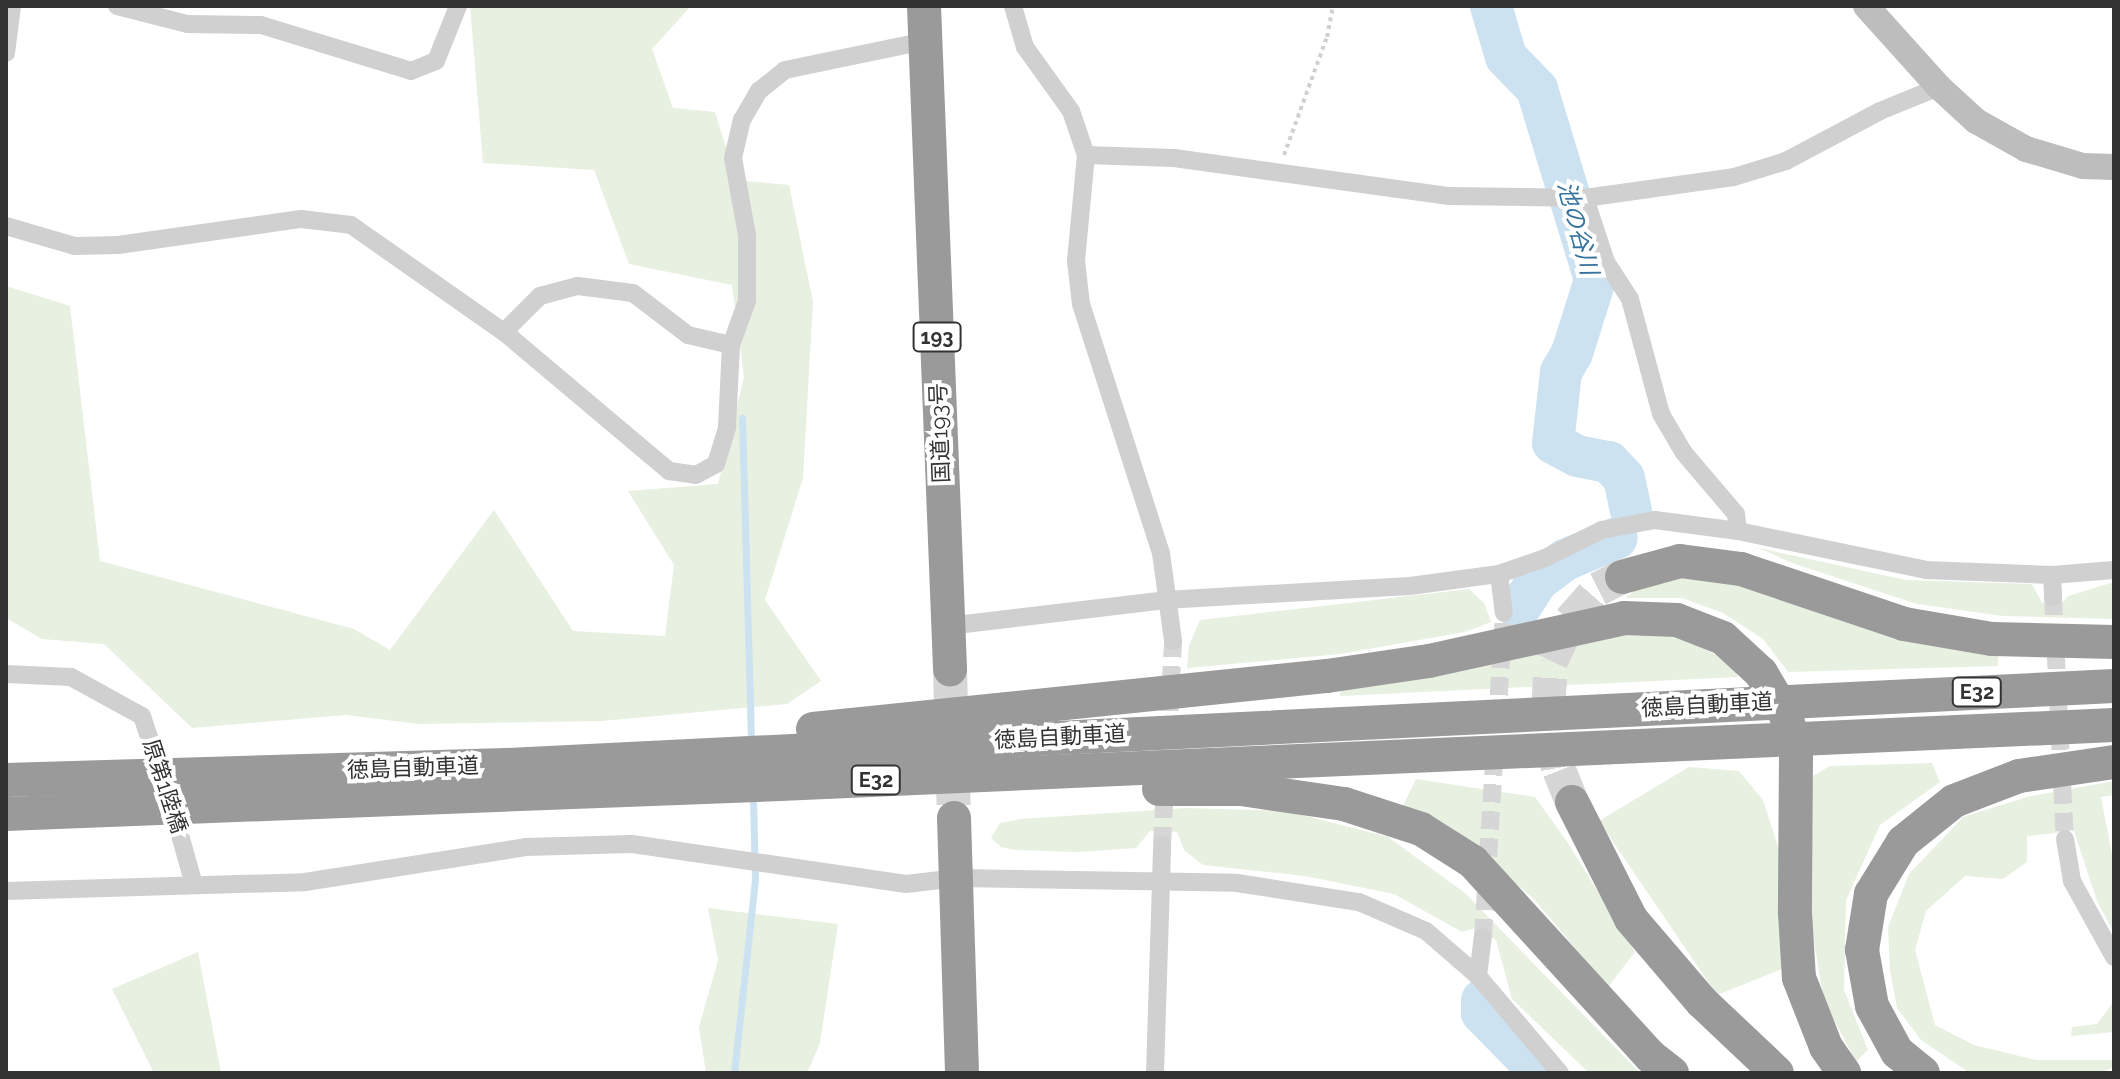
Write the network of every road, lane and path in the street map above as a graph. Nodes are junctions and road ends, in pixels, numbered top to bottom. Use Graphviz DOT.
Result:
graph roads {
  1 [pos="12,6"];
  2 [pos="117,6"];
  3 [pos="458,6"];
  4 [pos="924,6"];
  5 [pos="1013,6"];
  6 [pos="1333,6"];
  7 [pos="1866,6"];
  8 [pos="925,41"];
  9 [pos="6,53"];
  10 [pos="1939,87"];
  11 [pos="1086,155"];
  12 [pos="2114,167"];
  13 [pos="1281,172"];
  14 [pos="1576,199"];
  15 [pos="6,226"];
  16 [pos="504,332"];
  17 [pos="731,345"];
  18 [pos="1738,531"];
  19 [pos="2114,570"];
  20 [pos="1499,574"];
  21 [pos="2052,575"];
  22 [pos="1622,577"];
  23 [pos="2053,597"];
  24 [pos="1165,600"];
  25 [pos="1504,613"];
  26 [pos="948,626"];
  27 [pos="1173,641"];
  28 [pos="2114,642"];
  29 [pos="950,669"];
  30 [pos="6,674"];
  31 [pos="2114,686"];
  32 [pos="2114,725"];
  33 [pos="2114,762"];
  34 [pos="506,765"];
  35 [pos="6,780"];
  36 [pos="780,784"];
  37 [pos="1572,802"];
  38 [pos="6,814"];
  39 [pos="954,818"];
  40 [pos="2065,839"];
  41 [pos="1162,845"];
  42 [pos="958,878"];
  43 [pos="1161,880"];
  44 [pos="194,885"];
  45 [pos="6,891"];
  46 [pos="1483,937"];
  47 [pos="2114,957"];
  48 [pos="1478,976"];
  49 [pos="962,1073"];
  50 [pos="1155,1073"];
  51 [pos="1560,1073"];
  52 [pos="1672,1073"];
  53 [pos="1777,1073"];
  54 [pos="1844,1073"];
  55 [pos="1923,1073"];
  1 -- 9 [label="street"];
  2 -- 3 [label="street"];
  4 -- 8 [label="highway, 国道193号 / 193"];
  5 -- 11 [label="street"];
  6 -- 13 [label="path"];
  7 -- 10 [label="street"];
  8 -- 17 [label="street"];
  8 -- 26 [label="highway, 国道193号 / 193"];
  10 -- 12 [label="street"];
  10 -- 14 [label="street"];
  11 -- 13 [label="street"];
  11 -- 24 [label="street"];
  13 -- 14 [label="street"];
  14 -- 18 [label="street"];
  15 -- 16 [label="street"];
  16 -- 17 [label="street"];
  16 -- 17 [label="street"];
  18 -- 20 [label="street"];
  18 -- 21 [label="street"];
  19 -- 21 [label="street"];
  20 -- 24 [label="street"];
  20 -- 25 [label="street"];
  21 -- 23 [label="street"];
  22 -- 28 [label="highway"];
  24 -- 26 [label="street"];
  24 -- 27 [label="street"];
  26 -- 29 [label="highway, 国道193号 / 193"];
  30 -- 44 [label="street, 原第1陸橋"];
  31 -- 34 [label="highway, 徳島自動車道 / E32"];
  32 -- 36 [label="highway, 徳島自動車道 / E32"];
  33 -- 55 [label="highway"];
  34 -- 35 [label="highway, 徳島自動車道 / E32"];
  34 -- 54 [label="highway"];
  36 -- 38 [label="highway, 徳島自動車道 / E32"];
  36 -- 52 [label="highway"];
  37 -- 53 [label="highway"];
  39 -- 42 [label="highway"];
  40 -- 47 [label="street"];
  41 -- 43 [label="street"];
  42 -- 43 [label="street"];
  42 -- 44 [label="street"];
  42 -- 49 [label="highway"];
  43 -- 48 [label="street"];
  43 -- 50 [label="street"];
  44 -- 45 [label="street"];
  46 -- 48 [label="street"];
  48 -- 51 [label="street"];
}
